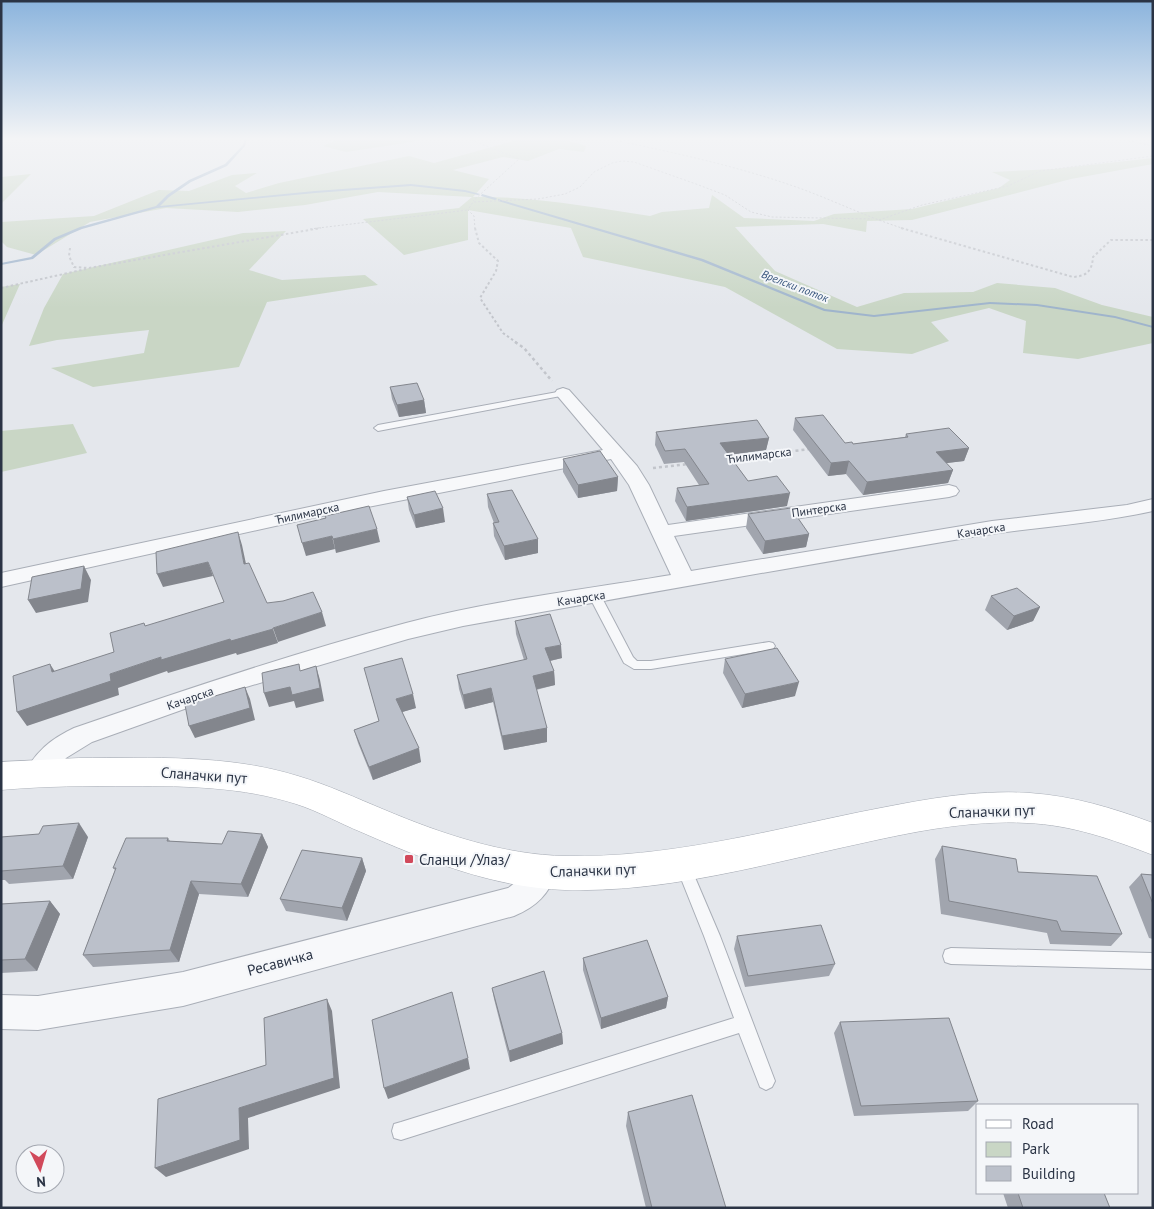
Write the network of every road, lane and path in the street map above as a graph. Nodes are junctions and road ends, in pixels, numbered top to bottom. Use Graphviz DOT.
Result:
graph roads {
  1 [pos="480,195"];
  2 [pos="557,195"];
  3 [pos="726,195"];
  4 [pos="816,195"];
  5 [pos="965,195"];
  6 [pos="473,202"];
  7 [pos="468,210"];
  8 [pos="872,219"];
  9 [pos="878,220"];
  10 [pos="1153,240"];
  11 [pos="70,248"];
  12 [pos="89,268"];
  13 [pos="1,288"];
  14 [pos="563,393"];
  15 [pos="378,428"];
  16 [pos="811,449"];
  17 [pos="615,453"];
  18 [pos="724,460"];
  19 [pos="696,463"];
  20 [pos="630,470"];
  21 [pos="949,491"];
  22 [pos="1153,505"];
  23 [pos="660,532"];
  24 [pos="1,580"];
  25 [pos="684,580"];
  26 [pos="595,596"];
  27 [pos="769,646"];
  28 [pos="38,774"];
  29 [pos="1,776"];
  30 [pos="1153,839"];
  31 [pos="682,864"];
  32 [pos="543,871"];
  33 [pos="952,956"];
  34 [pos="1153,961"];
  35 [pos="1,1012"];
  36 [pos="744,1023"];
  37 [pos="766,1081"];
  38 [pos="401,1130"];
  1 -- 6 [label="path"];
  2 -- 6 [label="path"];
  3 -- 8 [label="path"];
  4 -- 8 [label="path"];
  5 -- 9 [label="path"];
  6 -- 7 [label="path"];
  7 -- 12 [label="path"];
  7 -- 14 [label="path"];
  8 -- 9 [label="path"];
  9 -- 10 [label="path"];
  11 -- 12 [label="path"];
  12 -- 13 [label="path"];
  14 -- 15 [label="lane"];
  14 -- 17 [label="street"];
  16 -- 18 [label="path, Ћилимарска"];
  17 -- 20 [label="street"];
  17 -- 24 [label="street, Ћилимарска"];
  19 -- 20 [label="path"];
  20 -- 23 [label="street"];
  21 -- 23 [label="street, Пинтерска"];
  22 -- 25 [label="street, Качарска"];
  23 -- 25 [label="street"];
  25 -- 26 [label="street, Качарска"];
  26 -- 27 [label="lane"];
  26 -- 28 [label="street, Качарска"];
  28 -- 29 [label="street, Сланачки пут"];
  28 -- 32 [label="street, Сланачки пут"];
  30 -- 31 [label="street, Сланачки пут"];
  31 -- 32 [label="street, Сланачки пут"];
  31 -- 36 [label="lane"];
  32 -- 35 [label="street, Ресавичка"];
  33 -- 34 [label="lane"];
  36 -- 37 [label="lane"];
  36 -- 38 [label="lane"];
}
